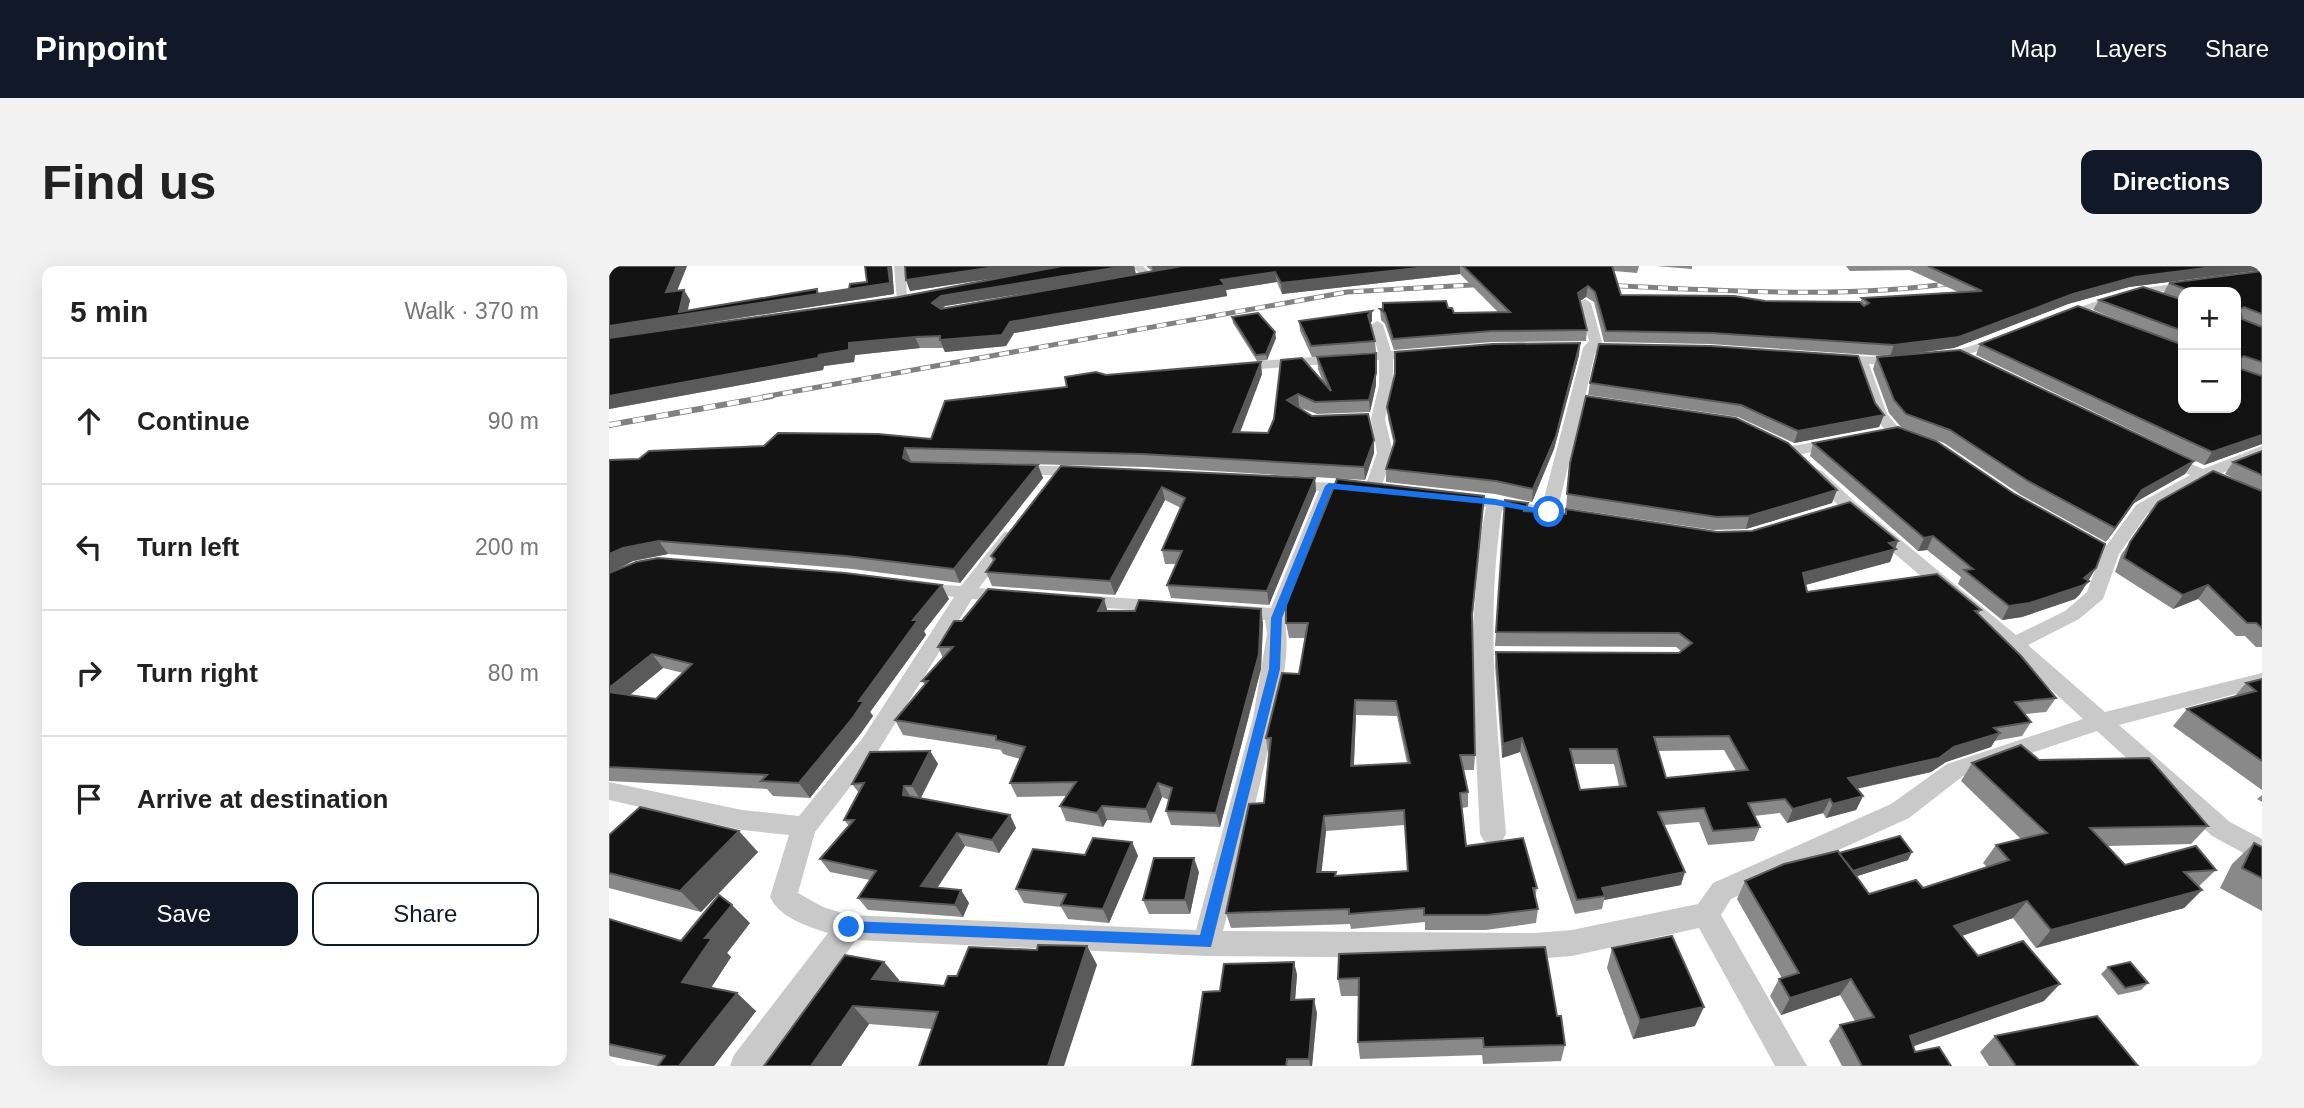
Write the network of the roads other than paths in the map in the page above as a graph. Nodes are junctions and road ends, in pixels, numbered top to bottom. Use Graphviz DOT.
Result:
graph roads {
  1 [pos="900,266"];
  2 [pos="1137,266"];
  3 [pos="1184,274"];
  4 [pos="2202,283"];
  5 [pos="2134,292"];
  6 [pos="890,303"];
  7 [pos="1585,303"];
  8 [pos="2171,303"];
  9 [pos="2073,310"];
  10 [pos="2097,320"];
  11 [pos="1377,325"];
  12 [pos="2038,325"];
  13 [pos="2014,335"];
  14 [pos="1586,348"];
  15 [pos="1643,351"];
  16 [pos="1445,352"];
  17 [pos="1958,355"];
  18 [pos="1386,356"];
  19 [pos="1824,358"];
  20 [pos="1861,361"];
  21 [pos="1981,367"];
  22 [pos="1212,369"];
  23 [pos="1576,400"];
  24 [pos="1628,407"];
  25 [pos="1896,434"];
  26 [pos="1856,439"];
  27 [pos="1773,441"];
  28 [pos="2146,449"];
  29 [pos="1792,451"];
  30 [pos="2262,451"];
  31 [pos="995,469"];
  32 [pos="1061,471"];
  33 [pos="1106,473"];
  34 [pos="2202,475"];
  35 [pos="1275,483"];
  36 [pos="1329,486"];
  37 [pos="1045,491"];
  38 [pos="1441,496"];
  39 [pos="2262,501"];
  40 [pos="1495,502"];
  41 [pos="1549,512"];
  42 [pos="1603,521"];
  43 [pos="1021,522"];
  44 [pos="2067,531"];
  45 [pos="2110,554"];
  46 [pos="903,585"];
  47 [pos="965,593"];
  48 [pos="1035,598"];
  49 [pos="1060,600"];
  50 [pos="1189,608"];
  51 [pos="1215,610"];
  52 [pos="1277,618"];
  53 [pos="2014,644"];
  54 [pos="1481,656"];
  55 [pos="1507,656"];
  56 [pos="2262,680"];
  57 [pos="2102,721"];
  58 [pos="609,791"];
  59 [pos="804,827"];
  60 [pos="1493,834"];
  61 [pos="2262,852"];
  62 [pos="1706,915"];
  63 [pos="849,927"];
  64 [pos="1206,943"];
  65 [pos="745,1066"];
  66 [pos="1793,1066"];
  1 -- 6 [label="street"];
  2 -- 3 [label="street"];
  4 -- 5 [label="street"];
  5 -- 8 [label="street"];
  5 -- 9 [label="street"];
  7 -- 14 [label="street"];
  9 -- 10 [label="street"];
  9 -- 12 [label="street"];
  11 -- 18 [label="street"];
  13 -- 17 [label="street"];
  14 -- 15 [label="street"];
  14 -- 23 [label="street"];
  16 -- 18 [label="street"];
  17 -- 20 [label="street"];
  17 -- 21 [label="street"];
  18 -- 22 [label="street"];
  18 -- 36 [label="street"];
  19 -- 20 [label="street"];
  20 -- 25 [label="street"];
  23 -- 24 [label="street"];
  23 -- 41 [label="street"];
  26 -- 29 [label="street"];
  27 -- 29 [label="street"];
  28 -- 34 [label="street"];
  29 -- 53 [label="street"];
  30 -- 34 [label="street"];
  31 -- 32 [label="street"];
  32 -- 33 [label="street"];
  32 -- 37 [label="street"];
  34 -- 39 [label="street"];
  34 -- 45 [label="street"];
  35 -- 36 [label="street"];
  36 -- 52 [label="street"];
  38 -- 40 [label="street"];
  40 -- 41 [label="street"];
  40 -- 54 [label="street"];
  41 -- 42 [label="street"];
  43 -- 47 [label="street"];
  44 -- 45 [label="street"];
  45 -- 53 [label="street"];
  46 -- 47 [label="street"];
  47 -- 48 [label="street"];
  47 -- 59 [label="street"];
  49 -- 50 [label="street"];
  51 -- 52 [label="street"];
  52 -- 64 [label="street"];
  53 -- 57 [label="street"];
  54 -- 55 [label="street"];
  54 -- 60 [label="street"];
  56 -- 57 [label="street"];
  57 -- 61 [label="street"];
  57 -- 62 [label="street"];
  58 -- 59 [label="street"];
  59 -- 63 [label="street"];
  62 -- 64 [label="street"];
  62 -- 66 [label="street"];
  63 -- 64 [label="street"];
  63 -- 65 [label="street"];
}
